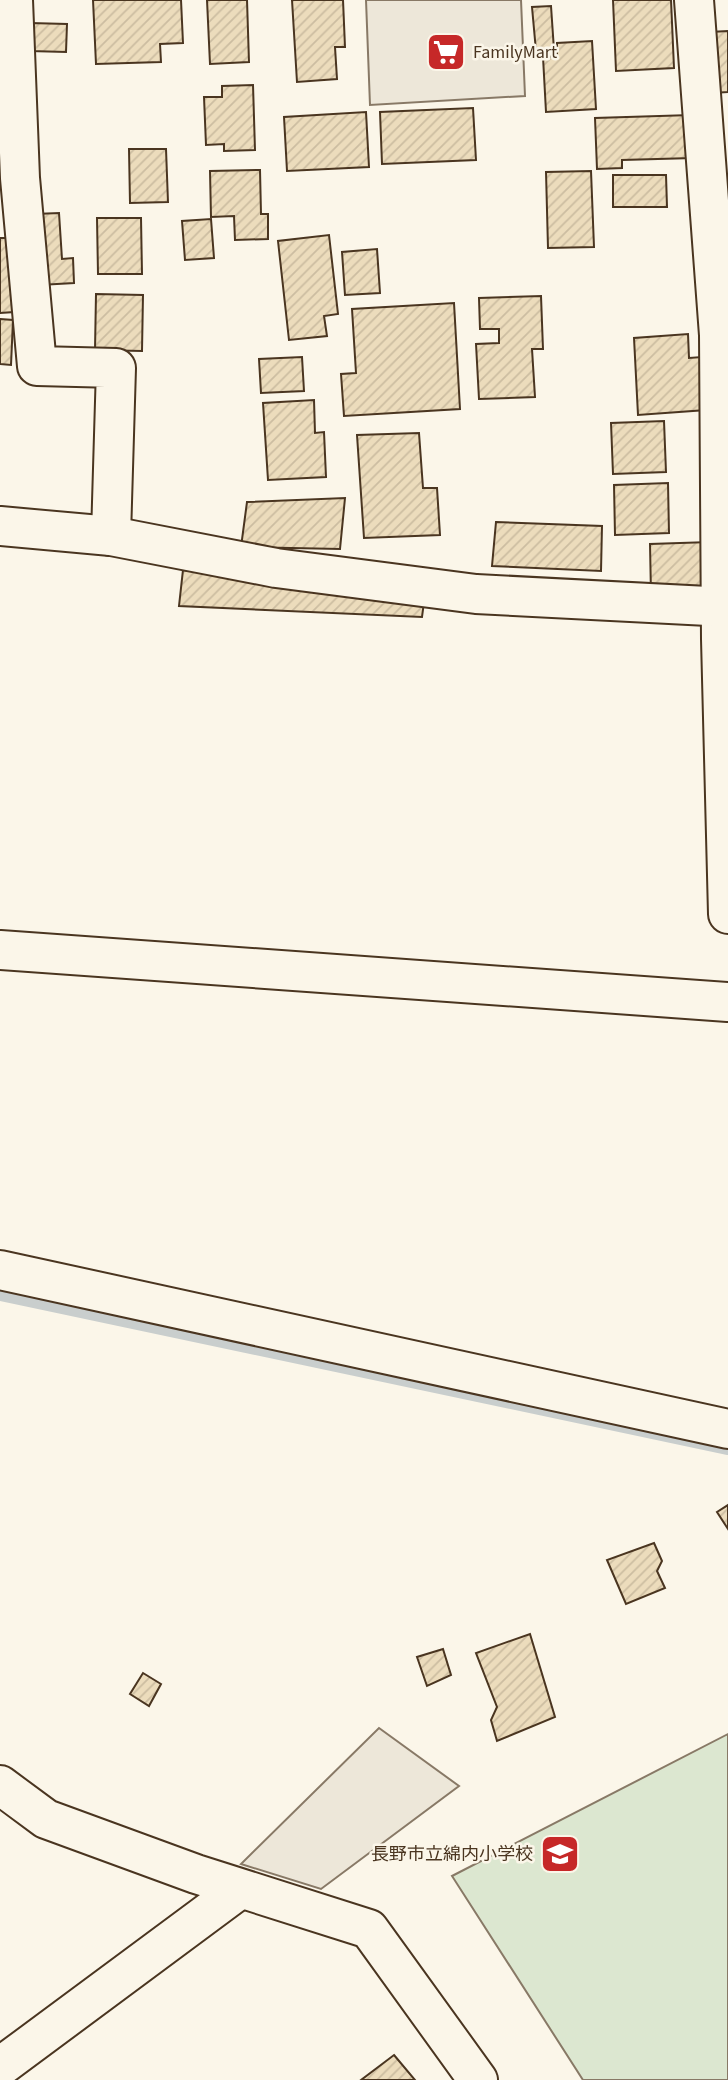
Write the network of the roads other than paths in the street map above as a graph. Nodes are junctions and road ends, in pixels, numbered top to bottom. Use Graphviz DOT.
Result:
graph roads {
  1 [pos="13,0"];
  2 [pos="694,0"];
  3 [pos="0,526"];
  4 [pos="111,536"];
  5 [pos="724,635"];
  6 [pos="728,914"];
  7 [pos="0,950"];
  8 [pos="728,1002"];
  9 [pos="0,1270"];
  10 [pos="728,1429"];
  11 [pos="0,1785"];
  12 [pos="240,1889"];
  13 [pos="0,2067"];
  14 [pos="0,2075"];
  15 [pos="4,2080"];
  16 [pos="478,2080"];
  1 -- 4 [label="street"];
  2 -- 5 [label="street"];
  3 -- 4 [label="street"];
  4 -- 5 [label="street"];
  5 -- 6 [label="street"];
  7 -- 8 [label="street"];
  9 -- 10 [label="street"];
  11 -- 12 [label="street"];
  12 -- 13 [label="street"];
  12 -- 16 [label="street"];
  14 -- 15 [label="street"];
}
